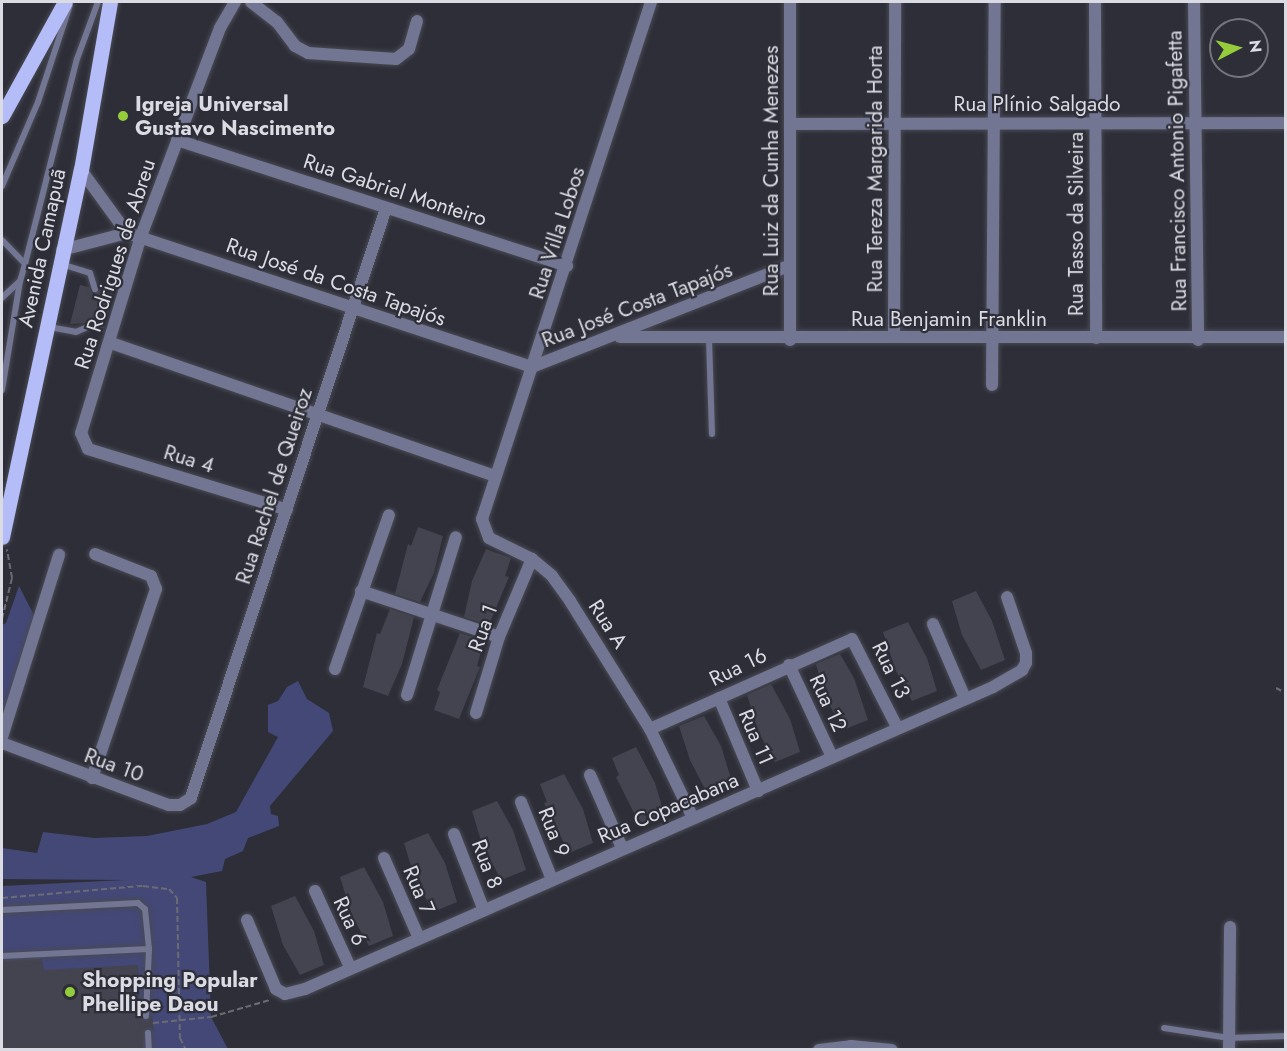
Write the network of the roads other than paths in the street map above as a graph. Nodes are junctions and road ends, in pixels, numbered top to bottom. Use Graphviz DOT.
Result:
graph roads {
  1 [pos="65,2"];
  2 [pos="71,2"];
  3 [pos="98,2"];
  4 [pos="110,2"];
  5 [pos="236,2"];
  6 [pos="251,2"];
  7 [pos="651,2"];
  8 [pos="790,2"];
  9 [pos="895,2"];
  10 [pos="995,2"];
  11 [pos="1095,2"];
  12 [pos="1194,2"];
  13 [pos="417,21"];
  14 [pos="2,116"];
  15 [pos="895,123"];
  16 [pos="1095,123"];
  17 [pos="1196,123"];
  18 [pos="1286,123"];
  19 [pos="790,124"];
  20 [pos="996,124"];
  21 [pos="177,140"];
  22 [pos="81,170"];
  23 [pos="2,186"];
  24 [pos="386,208"];
  25 [pos="128,233"];
  26 [pos="141,236"];
  27 [pos="2,240"];
  28 [pos="60,257"];
  29 [pos="25,264"];
  30 [pos="567,266"];
  31 [pos="789,266"];
  32 [pos="20,281"];
  33 [pos="95,289"];
  34 [pos="2,298"];
  35 [pos="351,309"];
  36 [pos="46,327"];
  37 [pos="85,328"];
  38 [pos="613,337"];
  39 [pos="894,337"];
  40 [pos="1286,337"];
  41 [pos="994,338"];
  42 [pos="1096,338"];
  43 [pos="708,339"];
  44 [pos="790,340"];
  45 [pos="1198,340"];
  46 [pos="111,343"];
  47 [pos="532,367"];
  48 [pos="992,384"];
  49 [pos="2,390"];
  50 [pos="317,414"];
  51 [pos="712,434"];
  52 [pos="83,441"];
  53 [pos="495,476"];
  54 [pos="287,510"];
  55 [pos="389,515"];
  56 [pos="2,534"];
  57 [pos="456,537"];
  58 [pos="95,554"];
  59 [pos="59,555"];
  60 [pos="532,559"];
  61 [pos="361,591"];
  62 [pos="1007,597"];
  63 [pos="433,615"];
  64 [pos="933,624"];
  65 [pos="499,637"];
  66 [pos="843,640"];
  67 [pos="789,665"];
  68 [pos="335,669"];
  69 [pos="407,695"];
  70 [pos="719,698"];
  71 [pos="965,698"];
  72 [pos="476,712"];
  73 [pos="897,728"];
  74 [pos="650,729"];
  75 [pos="2,737"];
  76 [pos="2,743"];
  77 [pos="831,757"];
  78 [pos="590,775"];
  79 [pos="199,776"];
  80 [pos="92,778"];
  81 [pos="758,791"];
  82 [pos="521,802"];
  83 [pos="693,818"];
  84 [pos="454,834"];
  85 [pos="622,848"];
  86 [pos="384,858"];
  87 [pos="551,877"];
  88 [pos="315,891"];
  89 [pos="483,908"];
  90 [pos="2,910"];
  91 [pos="247,920"];
  92 [pos="1230,927"];
  93 [pos="419,938"];
  94 [pos="149,949"];
  95 [pos="2,956"];
  96 [pos="350,967"];
  97 [pos="146,1016"];
  98 [pos="1164,1028"];
  99 [pos="147,1033"];
  100 [pos="1286,1036"];
  101 [pos="1229,1044"];
  102 [pos="894,1049"];
  103 [pos="149,1050"];
  104 [pos="819,1050"];
  1 -- 14 [label="main road"];
  2 -- 23 [label="lane"];
  3 -- 29 [label="lane"];
  4 -- 22 [label="main road, Avenida Camapuã"];
  5 -- 21 [label="street, Rua Rodrigues de Abreu"];
  6 -- 13 [label="street"];
  7 -- 30 [label="street, Rua Villa Lobos"];
  8 -- 19 [label="street, Rua Luiz da Cunha Menezes"];
  9 -- 15 [label="street, Rua Tereza Margarida Horta"];
  10 -- 20 [label="street"];
  11 -- 16 [label="street, Rua Tasso da Silveira"];
  12 -- 17 [label="street, Rua Francisco Antonio Pigafetta"];
  15 -- 19 [label="street, Rua Plínio Salgado"];
  15 -- 20 [label="street, Rua Plínio Salgado"];
  15 -- 39 [label="street, Rua Tereza Margarida Horta"];
  16 -- 17 [label="street, Rua Plínio Salgado"];
  16 -- 20 [label="street, Rua Plínio Salgado"];
  16 -- 42 [label="street, Rua Tasso da Silveira"];
  17 -- 18 [label="street, Rua Plínio Salgado"];
  17 -- 45 [label="street, Rua Francisco Antonio Pigafetta"];
  19 -- 31 [label="street, Rua Luiz da Cunha Menezes"];
  20 -- 41 [label="street"];
  21 -- 24 [label="street, Rua Gabriel Monteiro"];
  21 -- 26 [label="street, Rua Rodrigues de Abreu"];
  22 -- 25 [label="street"];
  22 -- 28 [label="main road, Avenida Camapuã"];
  24 -- 30 [label="street, Rua Gabriel Monteiro"];
  24 -- 35 [label="street, Rua Rachel de Queiroz"];
  25 -- 26 [label="street, Rua José da Costa Tapajós"];
  25 -- 28 [label="street"];
  26 -- 35 [label="street, Rua José da Costa Tapajós"];
  26 -- 46 [label="street, Rua Rodrigues de Abreu"];
  27 -- 29 [label="lane"];
  28 -- 33 [label="lane"];
  28 -- 36 [label="main road, Avenida Camapuã"];
  29 -- 32 [label="lane"];
  30 -- 47 [label="street, Rua Villa Lobos"];
  31 -- 38 [label="street, Rua José Costa Tapajós"];
  31 -- 44 [label="street, Rua Luiz da Cunha Menezes"];
  32 -- 34 [label="lane"];
  32 -- 49 [label="lane"];
  35 -- 47 [label="street, Rua José da Costa Tapajós"];
  35 -- 50 [label="street, Rua Rachel de Queiroz"];
  36 -- 37 [label="lane"];
  36 -- 56 [label="main road, Avenida Camapuã"];
  38 -- 43 [label="street, Rua Benjamin Franklin"];
  38 -- 47 [label="street, Rua José Costa Tapajós"];
  39 -- 41 [label="street, Rua Benjamin Franklin"];
  39 -- 44 [label="street, Rua Benjamin Franklin"];
  40 -- 45 [label="street, Rua Benjamin Franklin"];
  41 -- 42 [label="street, Rua Benjamin Franklin"];
  41 -- 48 [label="street"];
  42 -- 45 [label="street, Rua Benjamin Franklin"];
  43 -- 44 [label="street, Rua Benjamin Franklin"];
  43 -- 51 [label="lane"];
  46 -- 50 [label="street"];
  46 -- 52 [label="street, Rua Rodrigues de Abreu"];
  47 -- 53 [label="street, Rua Villa Lobos"];
  50 -- 53 [label="street"];
  50 -- 54 [label="street, Rua Rachel de Queiroz"];
  52 -- 54 [label="street, Rua 4"];
  53 -- 60 [label="street, Rua A"];
  54 -- 79 [label="street, Rua Rachel de Queiroz"];
  55 -- 61 [label="street"];
  57 -- 63 [label="street"];
  58 -- 80 [label="street"];
  59 -- 75 [label="street"];
  60 -- 65 [label="street, Rua 1"];
  60 -- 74 [label="street, Rua A"];
  61 -- 63 [label="street"];
  61 -- 68 [label="street"];
  62 -- 71 [label="street, Rua Copacabana"];
  63 -- 65 [label="street"];
  63 -- 69 [label="street"];
  64 -- 71 [label="street"];
  65 -- 72 [label="street, Rua 1"];
  66 -- 67 [label="street, Rua 16"];
  66 -- 73 [label="street, Rua 13"];
  67 -- 70 [label="street, Rua 16"];
  67 -- 77 [label="street, Rua 12"];
  70 -- 74 [label="street, Rua 16"];
  70 -- 81 [label="street, Rua 11"];
  71 -- 73 [label="street, Rua Copacabana"];
  73 -- 77 [label="street, Rua Copacabana"];
  74 -- 83 [label="street, Rua A"];
  76 -- 80 [label="street, Rua 10"];
  77 -- 81 [label="street, Rua Copacabana"];
  78 -- 85 [label="street"];
  79 -- 80 [label="street, Rua 10"];
  81 -- 83 [label="street, Rua Copacabana"];
  82 -- 87 [label="street, Rua 9"];
  83 -- 85 [label="street, Rua Copacabana"];
  84 -- 89 [label="street, Rua 8"];
  85 -- 87 [label="street, Rua Copacabana"];
  86 -- 93 [label="street, Rua 7"];
  87 -- 89 [label="street, Rua Copacabana"];
  88 -- 96 [label="street, Rua 6"];
  89 -- 93 [label="street, Rua Copacabana"];
  90 -- 94 [label="lane"];
  91 -- 96 [label="street, Rua Copacabana"];
  92 -- 101 [label="street"];
  93 -- 96 [label="street, Rua Copacabana"];
  94 -- 95 [label="lane"];
  94 -- 97 [label="lane"];
  98 -- 101 [label="lane"];
  99 -- 103 [label="lane"];
  100 -- 101 [label="lane"];
  102 -- 104 [label="street"];
}
